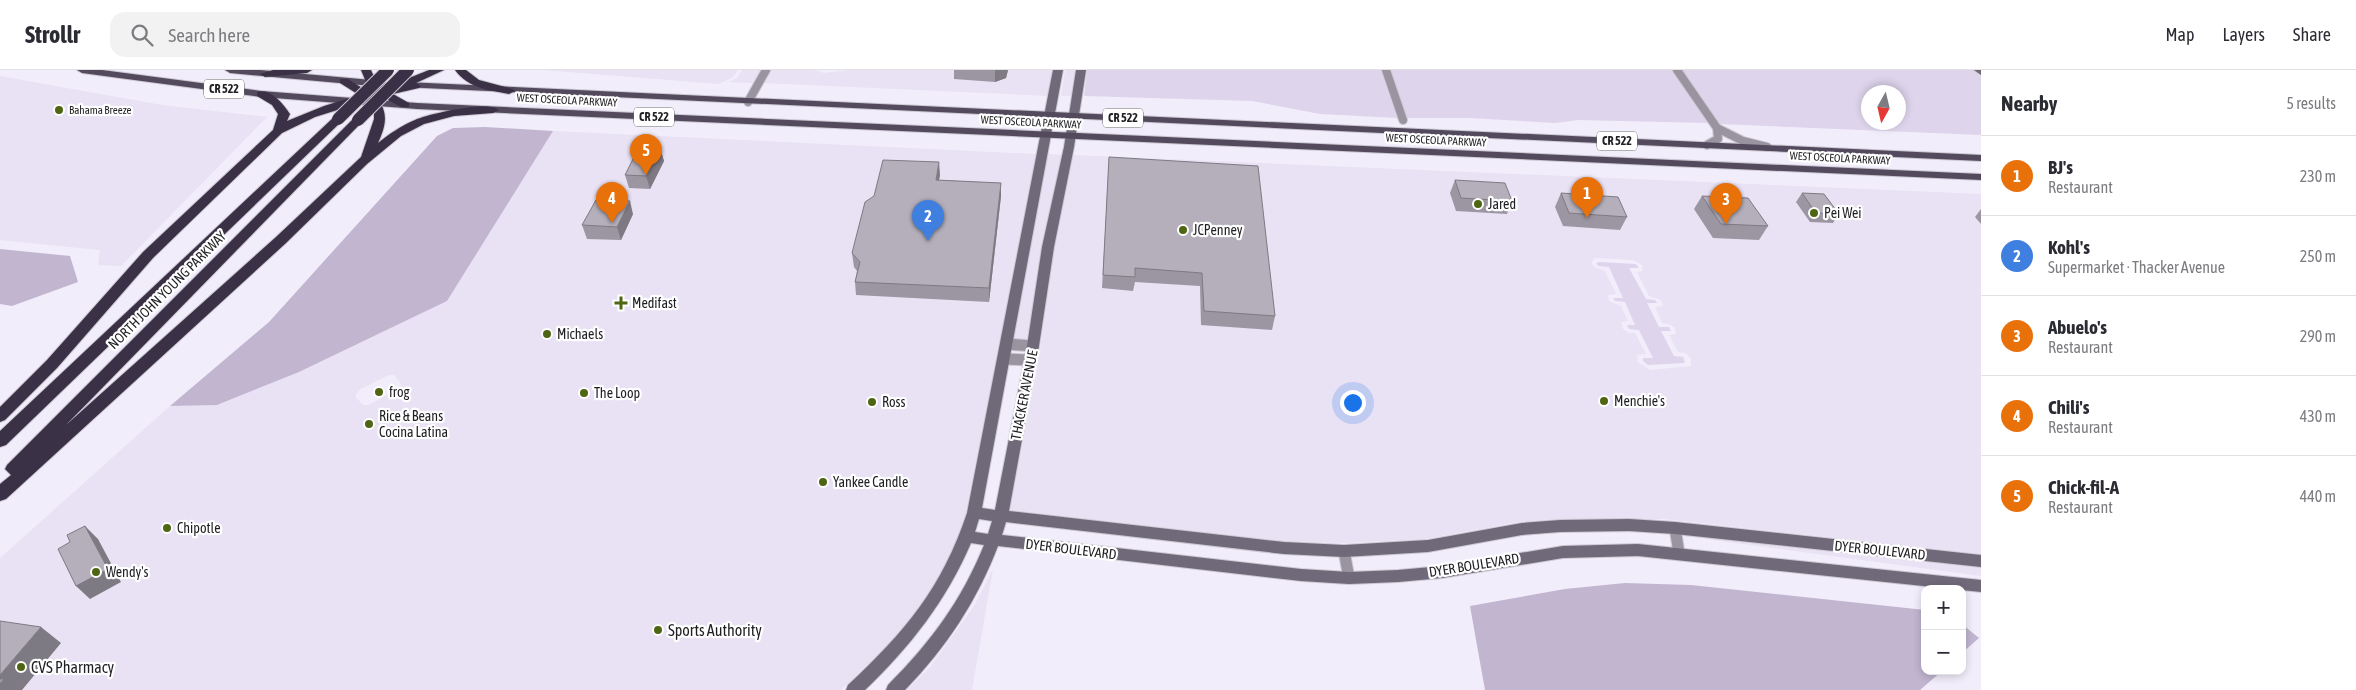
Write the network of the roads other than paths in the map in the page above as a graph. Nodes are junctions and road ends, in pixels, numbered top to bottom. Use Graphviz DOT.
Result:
graph roads {
  1 [pos="82,70"];
  2 [pos="230,70"];
  3 [pos="307,70"];
  4 [pos="366,70"];
  5 [pos="388,70"];
  6 [pos="408,70"];
  7 [pos="439,70"];
  8 [pos="460,70"];
  9 [pos="766,70"];
  10 [pos="1058,70"];
  11 [pos="1081,70"];
  12 [pos="1386,70"];
  13 [pos="1677,70"];
  14 [pos="265,74"];
  15 [pos="344,81"];
  16 [pos="401,85"];
  17 [pos="415,86"];
  18 [pos="509,91"];
  19 [pos="374,93"];
  20 [pos="261,94"];
  21 [pos="321,100"];
  22 [pos="346,101"];
  23 [pos="748,102"];
  24 [pos="405,105"];
  25 [pos="492,110"];
  26 [pos="1049,115"];
  27 [pos="1074,116"];
  28 [pos="1403,120"];
  29 [pos="1717,128"];
  30 [pos="278,131"];
  31 [pos="1045,135"];
  32 [pos="1071,136"];
  33 [pos="1707,145"];
  34 [pos="1770,148"];
  35 [pos="1981,158"];
  36 [pos="363,161"];
  37 [pos="1981,177"];
  38 [pos="1006,344"];
  39 [pos="1034,346"];
  40 [pos="1003,359"];
  41 [pos="1031,360"];
  42 [pos="0,416"];
  43 [pos="0,441"];
  44 [pos="0,482"];
  45 [pos="0,494"];
  46 [pos="974,513"];
  47 [pos="1001,516"];
  48 [pos="1674,528"];
  49 [pos="967,537"];
  50 [pos="994,540"];
  51 [pos="1344,551"];
  52 [pos="1679,553"];
  53 [pos="1981,561"];
  54 [pos="1349,578"];
  55 [pos="1981,586"];
  56 [pos="854,690"];
  57 [pos="894,690"];
  1 -- 20 [label="main road, CR 522"];
  2 -- 14 [label="main road, CR 522"];
  3 -- 14 [label="highway"];
  4 -- 19 [label="highway"];
  5 -- 43 [label="highway, NORTH JOHN YOUNG PARKWAY, bridge"];
  6 -- 44 [label="highway, NORTH JOHN YOUNG PARKWAY, bridge"];
  7 -- 16 [label="highway"];
  8 -- 18 [label="highway"];
  9 -- 23 [label="street"];
  10 -- 26 [label="street, THACKER AVENUE"];
  11 -- 27 [label="street, THACKER AVENUE"];
  12 -- 28 [label="street"];
  13 -- 29 [label="street"];
  14 -- 15 [label="main road, CR 522"];
  15 -- 19 [label="highway"];
  16 -- 17 [label="main road, WEST OSCEOLA PARKWAY / CR 522"];
  16 -- 19 [label="highway"];
  17 -- 18 [label="main road, WEST OSCEOLA PARKWAY / CR 522"];
  17 -- 19 [label="highway"];
  18 -- 23 [label="main road, WEST OSCEOLA PARKWAY / CR 522"];
  19 -- 21 [label="highway"];
  19 -- 22 [label="highway"];
  19 -- 24 [label="highway"];
  19 -- 36 [label="highway"];
  20 -- 21 [label="main road, CR 522"];
  20 -- 30 [label="highway"];
  21 -- 22 [label="main road, CR 522"];
  22 -- 30 [label="highway"];
  23 -- 26 [label="main road, WEST OSCEOLA PARKWAY / CR 522"];
  24 -- 25 [label="main road, WEST OSCEOLA PARKWAY / CR 522"];
  25 -- 31 [label="main road, WEST OSCEOLA PARKWAY / CR 522"];
  25 -- 36 [label="highway"];
  26 -- 27 [label="main road, WEST OSCEOLA PARKWAY / CR 522"];
  26 -- 31 [label="street, THACKER AVENUE"];
  27 -- 32 [label="street, THACKER AVENUE"];
  27 -- 33 [label="main road, WEST OSCEOLA PARKWAY / CR 522"];
  29 -- 33 [label="street"];
  29 -- 34 [label="street"];
  30 -- 42 [label="highway"];
  31 -- 32 [label="main road, WEST OSCEOLA PARKWAY / CR 522"];
  31 -- 38 [label="street, THACKER AVENUE"];
  32 -- 37 [label="main road, WEST OSCEOLA PARKWAY / CR 522"];
  32 -- 39 [label="street, THACKER AVENUE"];
  33 -- 34 [label="main road, WEST OSCEOLA PARKWAY / CR 522"];
  34 -- 35 [label="main road, WEST OSCEOLA PARKWAY / CR 522"];
  36 -- 45 [label="highway"];
  38 -- 39 [label="street"];
  38 -- 40 [label="street, THACKER AVENUE"];
  39 -- 41 [label="street, THACKER AVENUE"];
  40 -- 41 [label="street"];
  40 -- 46 [label="street, THACKER AVENUE"];
  41 -- 47 [label="street, THACKER AVENUE"];
  46 -- 47 [label="street, DYER BOULEVARD"];
  46 -- 49 [label="street, THACKER AVENUE"];
  47 -- 50 [label="street, THACKER AVENUE"];
  47 -- 51 [label="street, DYER BOULEVARD"];
  48 -- 51 [label="street, DYER BOULEVARD"];
  48 -- 52 [label="street"];
  48 -- 53 [label="street, DYER BOULEVARD"];
  49 -- 50 [label="street, DYER BOULEVARD"];
  49 -- 56 [label="street, THACKER AVENUE"];
  50 -- 54 [label="street, DYER BOULEVARD"];
  50 -- 57 [label="street, THACKER AVENUE"];
  51 -- 54 [label="street"];
  52 -- 54 [label="street, DYER BOULEVARD"];
  52 -- 55 [label="street, DYER BOULEVARD"];
}
